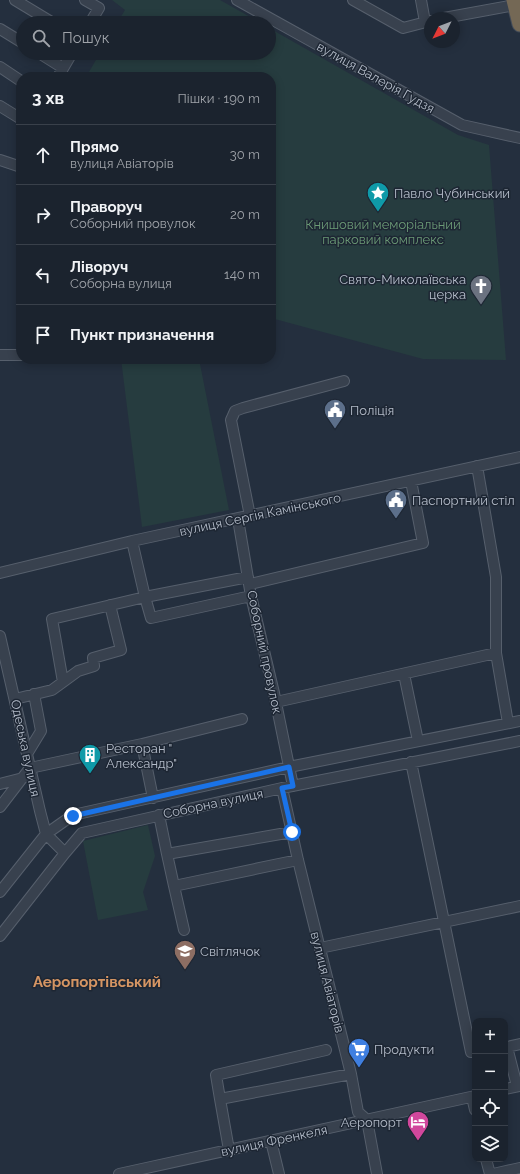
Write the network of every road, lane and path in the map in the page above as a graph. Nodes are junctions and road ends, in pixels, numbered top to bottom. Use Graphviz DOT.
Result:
graph roads {
  1 [pos="15,0"];
  2 [pos="85,0"];
  3 [pos="238,0"];
  4 [pos="353,0"];
  5 [pos="421,0"];
  6 [pos="514,3"];
  7 [pos="424,12"];
  8 [pos="460,15"];
  9 [pos="41,16"];
  10 [pos="94,16"];
  11 [pos="267,16"];
  12 [pos="276,21"];
  13 [pos="424,22"];
  14 [pos="520,24"];
  15 [pos="0,29"];
  16 [pos="16,39"];
  17 [pos="47,60"];
  18 [pos="68,60"];
  19 [pos="0,67"];
  20 [pos="60,72"];
  21 [pos="16,77"];
  22 [pos="0,106"];
  23 [pos="16,116"];
  24 [pos="520,138"];
  25 [pos="0,160"];
  26 [pos="16,165"];
  27 [pos="0,355"];
  28 [pos="16,355"];
  29 [pos="344,381"];
  30 [pos="520,457"];
  31 [pos="477,466"];
  32 [pos="411,481"];
  33 [pos="250,516"];
  34 [pos="238,518"];
  35 [pos="132,541"];
  36 [pos="0,573"];
  37 [pos="249,581"];
  38 [pos="251,596"];
  39 [pos="145,597"];
  40 [pos="110,605"];
  41 [pos="0,636"];
  42 [pos="496,654"];
  43 [pos="404,674"];
  44 [pos="63,682"];
  45 [pos="34,694"];
  46 [pos="15,699"];
  47 [pos="276,702"];
  48 [pos="242,719"];
  49 [pos="520,721"];
  50 [pos="508,723"];
  51 [pos="418,741"];
  52 [pos="520,741"];
  53 [pos="142,744"];
  54 [pos="27,754"];
  55 [pos="411,762"];
  56 [pos="289,767"];
  57 [pos="30,768"];
  58 [pos="23,778"];
  59 [pos="0,784"];
  60 [pos="293,786"];
  61 [pos="282,788"];
  62 [pos="153,798"];
  63 [pos="0,807"];
  64 [pos="159,815"];
  65 [pos="292,832"];
  66 [pos="46,834"];
  67 [pos="65,853"];
  68 [pos="167,854"];
  69 [pos="298,860"];
  70 [pos="174,886"];
  71 [pos="0,892"];
  72 [pos="520,906"];
  73 [pos="445,920"];
  74 [pos="184,930"];
  75 [pos="0,936"];
  76 [pos="320,948"];
  77 [pos="520,1044"];
  78 [pos="508,1047"];
  79 [pos="326,1050"];
  80 [pos="472,1052"];
  81 [pos="508,1053"];
  82 [pos="351,1074"];
  83 [pos="519,1086"];
  84 [pos="508,1088"];
  85 [pos="472,1096"];
  86 [pos="220,1099"];
  87 [pos="367,1120"];
  88 [pos="271,1141"];
  89 [pos="229,1150"];
  90 [pos="487,1162"];
  91 [pos="520,1168"];
  92 [pos="119,1174"];
  93 [pos="279,1174"];
  94 [pos="377,1174"];
  95 [pos="491,1174"];
  1 -- 9 [label="street"];
  2 -- 10 [label="street"];
  3 -- 11 [label="street, вулиця Валерія Гудзя"];
  4 -- 13 [label="street"];
  5 -- 7 [label="street"];
  6 -- 8 [label="street"];
  6 -- 14 [label="highway"];
  12 -- 24 [label="street, вулиця Валерія Гудзя"];
  15 -- 16 [label="street"];
  17 -- 20 [label="street"];
  18 -- 20 [label="street"];
  19 -- 21 [label="street"];
  22 -- 23 [label="street"];
  25 -- 26 [label="street"];
  27 -- 28 [label="street"];
  29 -- 33 [label="street"];
  30 -- 31 [label="street, вулиця Сергія Камінського"];
  31 -- 32 [label="street, вулиця Сергія Камінського"];
  31 -- 42 [label="street"];
  32 -- 33 [label="street, вулиця Сергія Камінського"];
  32 -- 37 [label="street"];
  33 -- 34 [label="street, вулиця Сергія Камінського"];
  34 -- 35 [label="street, вулиця Сергія Камінського"];
  34 -- 37 [label="street, Соборний провулок"];
  35 -- 36 [label="street, вулиця Сергія Камінського"];
  35 -- 39 [label="street"];
  37 -- 38 [label="street, Соборний провулок"];
  37 -- 39 [label="street"];
  38 -- 39 [label="street"];
  38 -- 47 [label="street, Соборний провулок"];
  39 -- 40 [label="street"];
  40 -- 44 [label="street"];
  40 -- 44 [label="street"];
  41 -- 46 [label="street, Одеська вулиця"];
  42 -- 43 [label="street"];
  42 -- 50 [label="street"];
  43 -- 47 [label="street"];
  43 -- 51 [label="street"];
  44 -- 45 [label="street"];
  45 -- 46 [label="street"];
  45 -- 54 [label="street"];
  46 -- 54 [label="street, Одеська вулиця"];
  47 -- 56 [label="street, Соборний провулок"];
  48 -- 53 [label="street"];
  49 -- 50 [label="street, Соборна вулиця"];
  50 -- 51 [label="street, Соборна вулиця"];
  51 -- 56 [label="street, Соборна вулиця"];
  52 -- 55 [label="street, Соборна вулиця"];
  53 -- 57 [label="street"];
  53 -- 62 [label="street"];
  54 -- 57 [label="street, Одеська вулиця"];
  55 -- 60 [label="street, Соборна вулиця"];
  55 -- 73 [label="street"];
  56 -- 60 [label="street, Соборний провулок"];
  56 -- 62 [label="street, Соборна вулиця"];
  57 -- 58 [label="street"];
  57 -- 66 [label="street, Одеська вулиця"];
  58 -- 59 [label="street"];
  58 -- 63 [label="street"];
  60 -- 61 [label="street, Соборна вулиця"];
  61 -- 64 [label="street, Соборна вулиця"];
  61 -- 65 [label="street, вулиця Авіаторів"];
  62 -- 66 [label="street, Соборна вулиця"];
  64 -- 67 [label="street, Соборна вулиця"];
  64 -- 68 [label="street"];
  65 -- 68 [label="street"];
  65 -- 69 [label="street, вулиця Авіаторів"];
  66 -- 67 [label="street"];
  66 -- 71 [label="street, Соборна вулиця"];
  67 -- 75 [label="street, Соборна вулиця"];
  68 -- 70 [label="street"];
  69 -- 70 [label="street"];
  69 -- 76 [label="street, вулиця Авіаторів"];
  70 -- 74 [label="street"];
  72 -- 73 [label="street"];
  73 -- 76 [label="street"];
  73 -- 80 [label="street"];
  76 -- 82 [label="street, вулиця Авіаторів"];
  77 -- 78 [label="street"];
  79 -- 86 [label="street"];
  81 -- 83 [label="street"];
  82 -- 86 [label="street"];
  82 -- 87 [label="street, вулиця Авіаторів"];
  83 -- 84 [label="street"];
  85 -- 87 [label="street, вулиця Френкеля"];
  86 -- 89 [label="street"];
  87 -- 88 [label="street, вулиця Френкеля"];
  87 -- 94 [label="street, вулиця Авіаторів"];
  88 -- 89 [label="street, вулиця Френкеля"];
  88 -- 93 [label="street"];
  89 -- 92 [label="street, вулиця Френкеля"];
  90 -- 95 [label="street"];
  91 -- 95 [label="street"];
}
